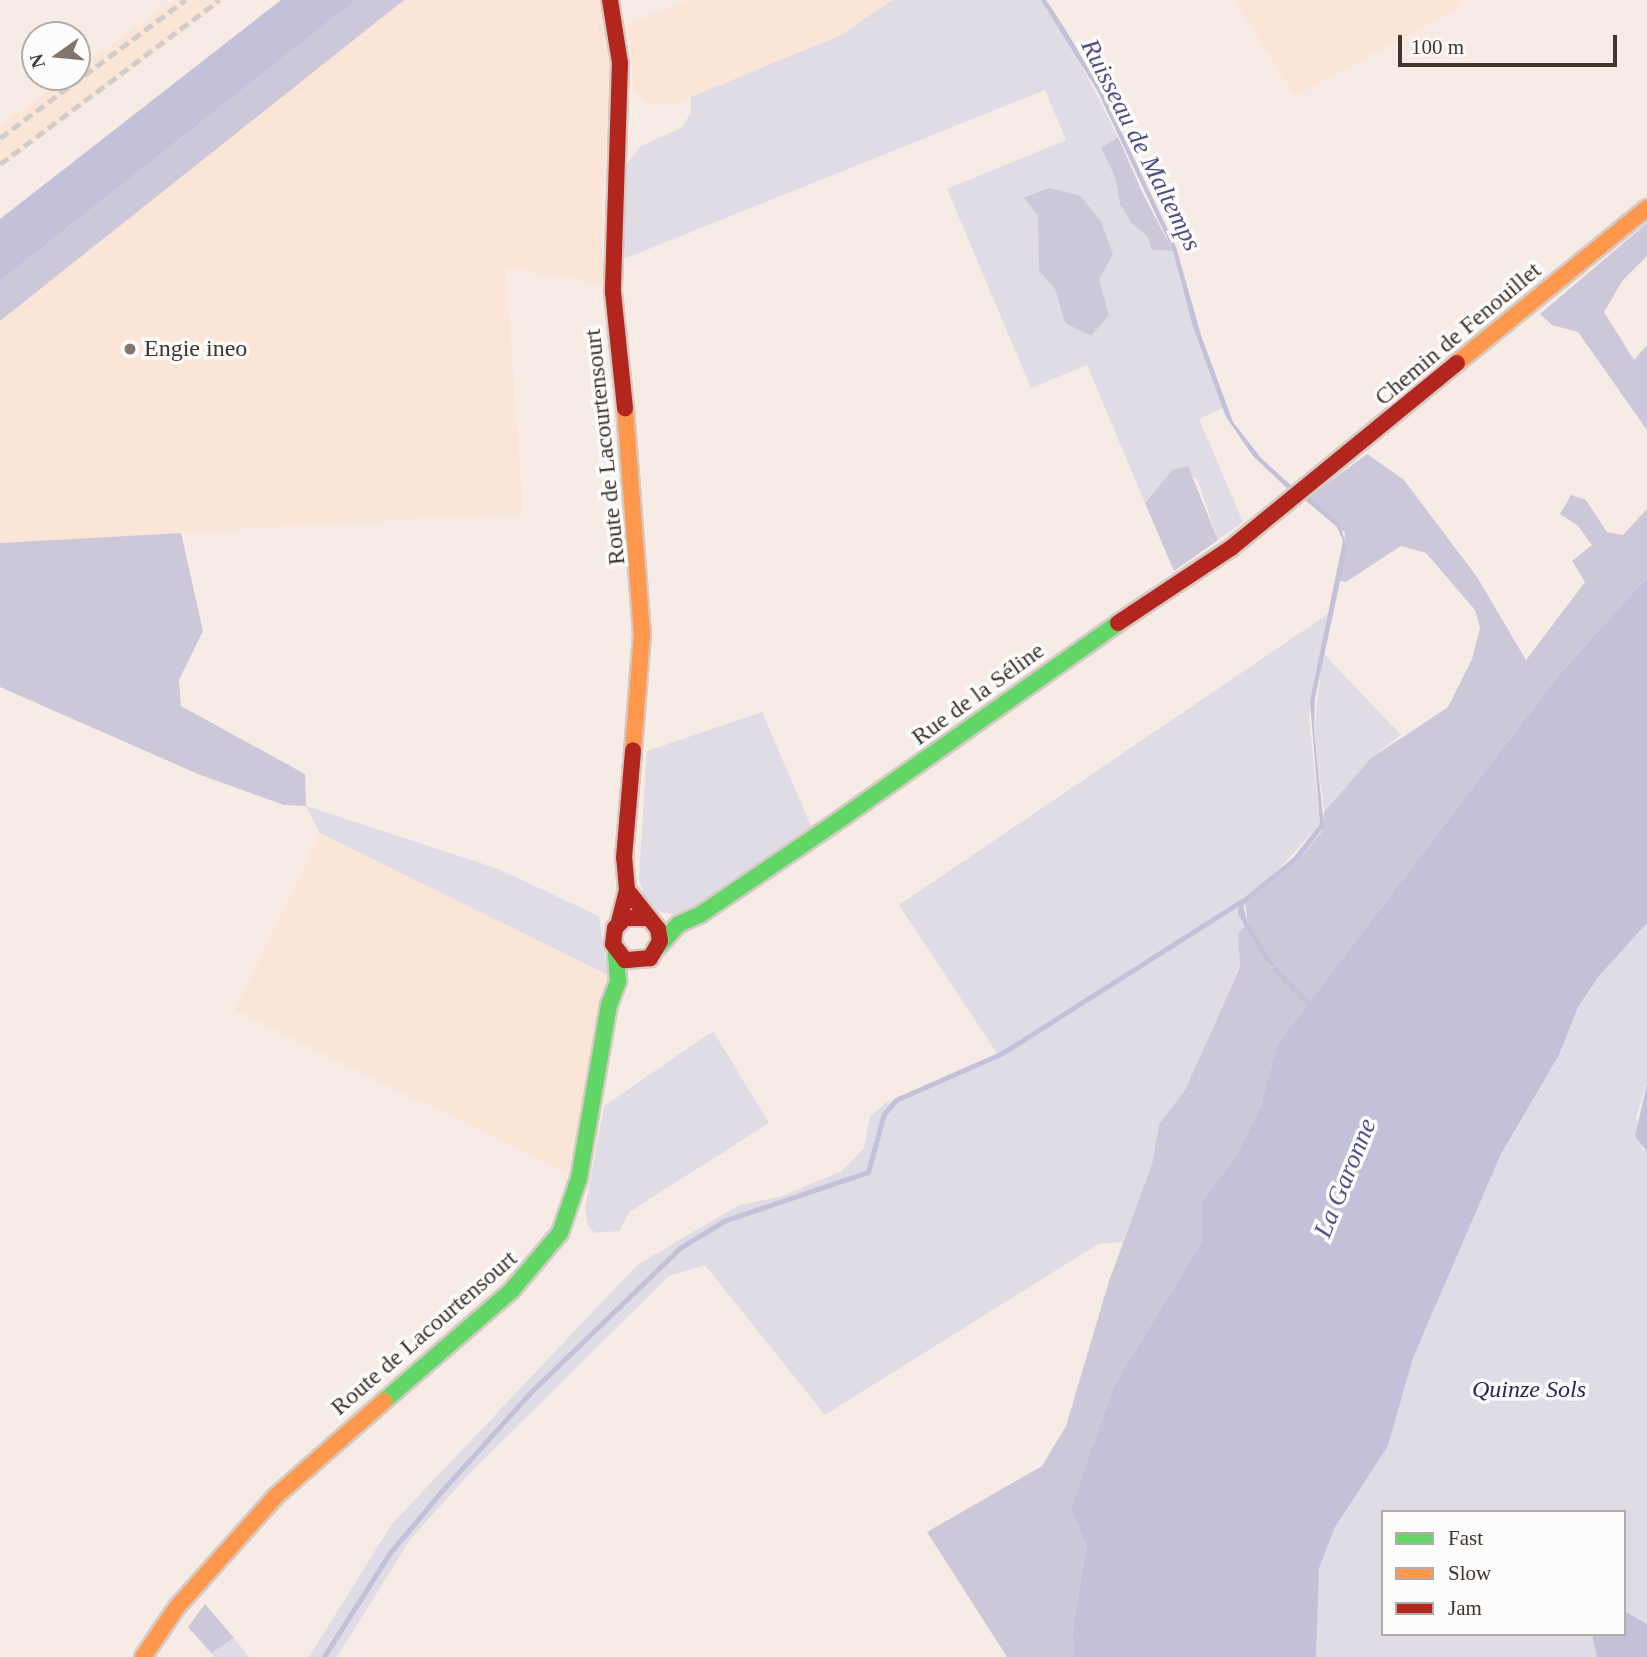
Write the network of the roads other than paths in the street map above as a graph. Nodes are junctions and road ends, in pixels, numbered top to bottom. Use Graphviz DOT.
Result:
graph roads {
  1 [pos="610,0"];
  2 [pos="1647,208"];
  3 [pos="1299,495"];
  4 [pos="627,890"];
  5 [pos="648,919"];
  6 [pos="619,922"];
  7 [pos="679,924"];
  8 [pos="658,947"];
  9 [pos="616,951"];
  10 [pos="644,961"];
  11 [pos="618,981"];
  12 [pos="143,1657"];
  1 -- 4 [label="main road, Route de Lacourtensourt"];
  2 -- 3 [label="main road, Chemin de Fenouillet"];
  3 -- 7 [label="main road, Rue de la Séline"];
  4 -- 5 [label="main road, Route de Lacourtensourt"];
  4 -- 6 [label="main road, Route de Lacourtensourt"];
  5 -- 6 [label="main road"];
  5 -- 7 [label="main road"];
  5 -- 8 [label="main road, Route de Lacourtensourt"];
  6 -- 9 [label="main road, Route de Lacourtensourt"];
  7 -- 8 [label="main road, Rue de la Séline"];
  8 -- 10 [label="main road"];
  9 -- 10 [label="main road"];
  9 -- 11 [label="main road, Route de Lacourtensourt"];
  10 -- 11 [label="main road"];
  11 -- 12 [label="main road, Route de Lacourtensourt"];
}
